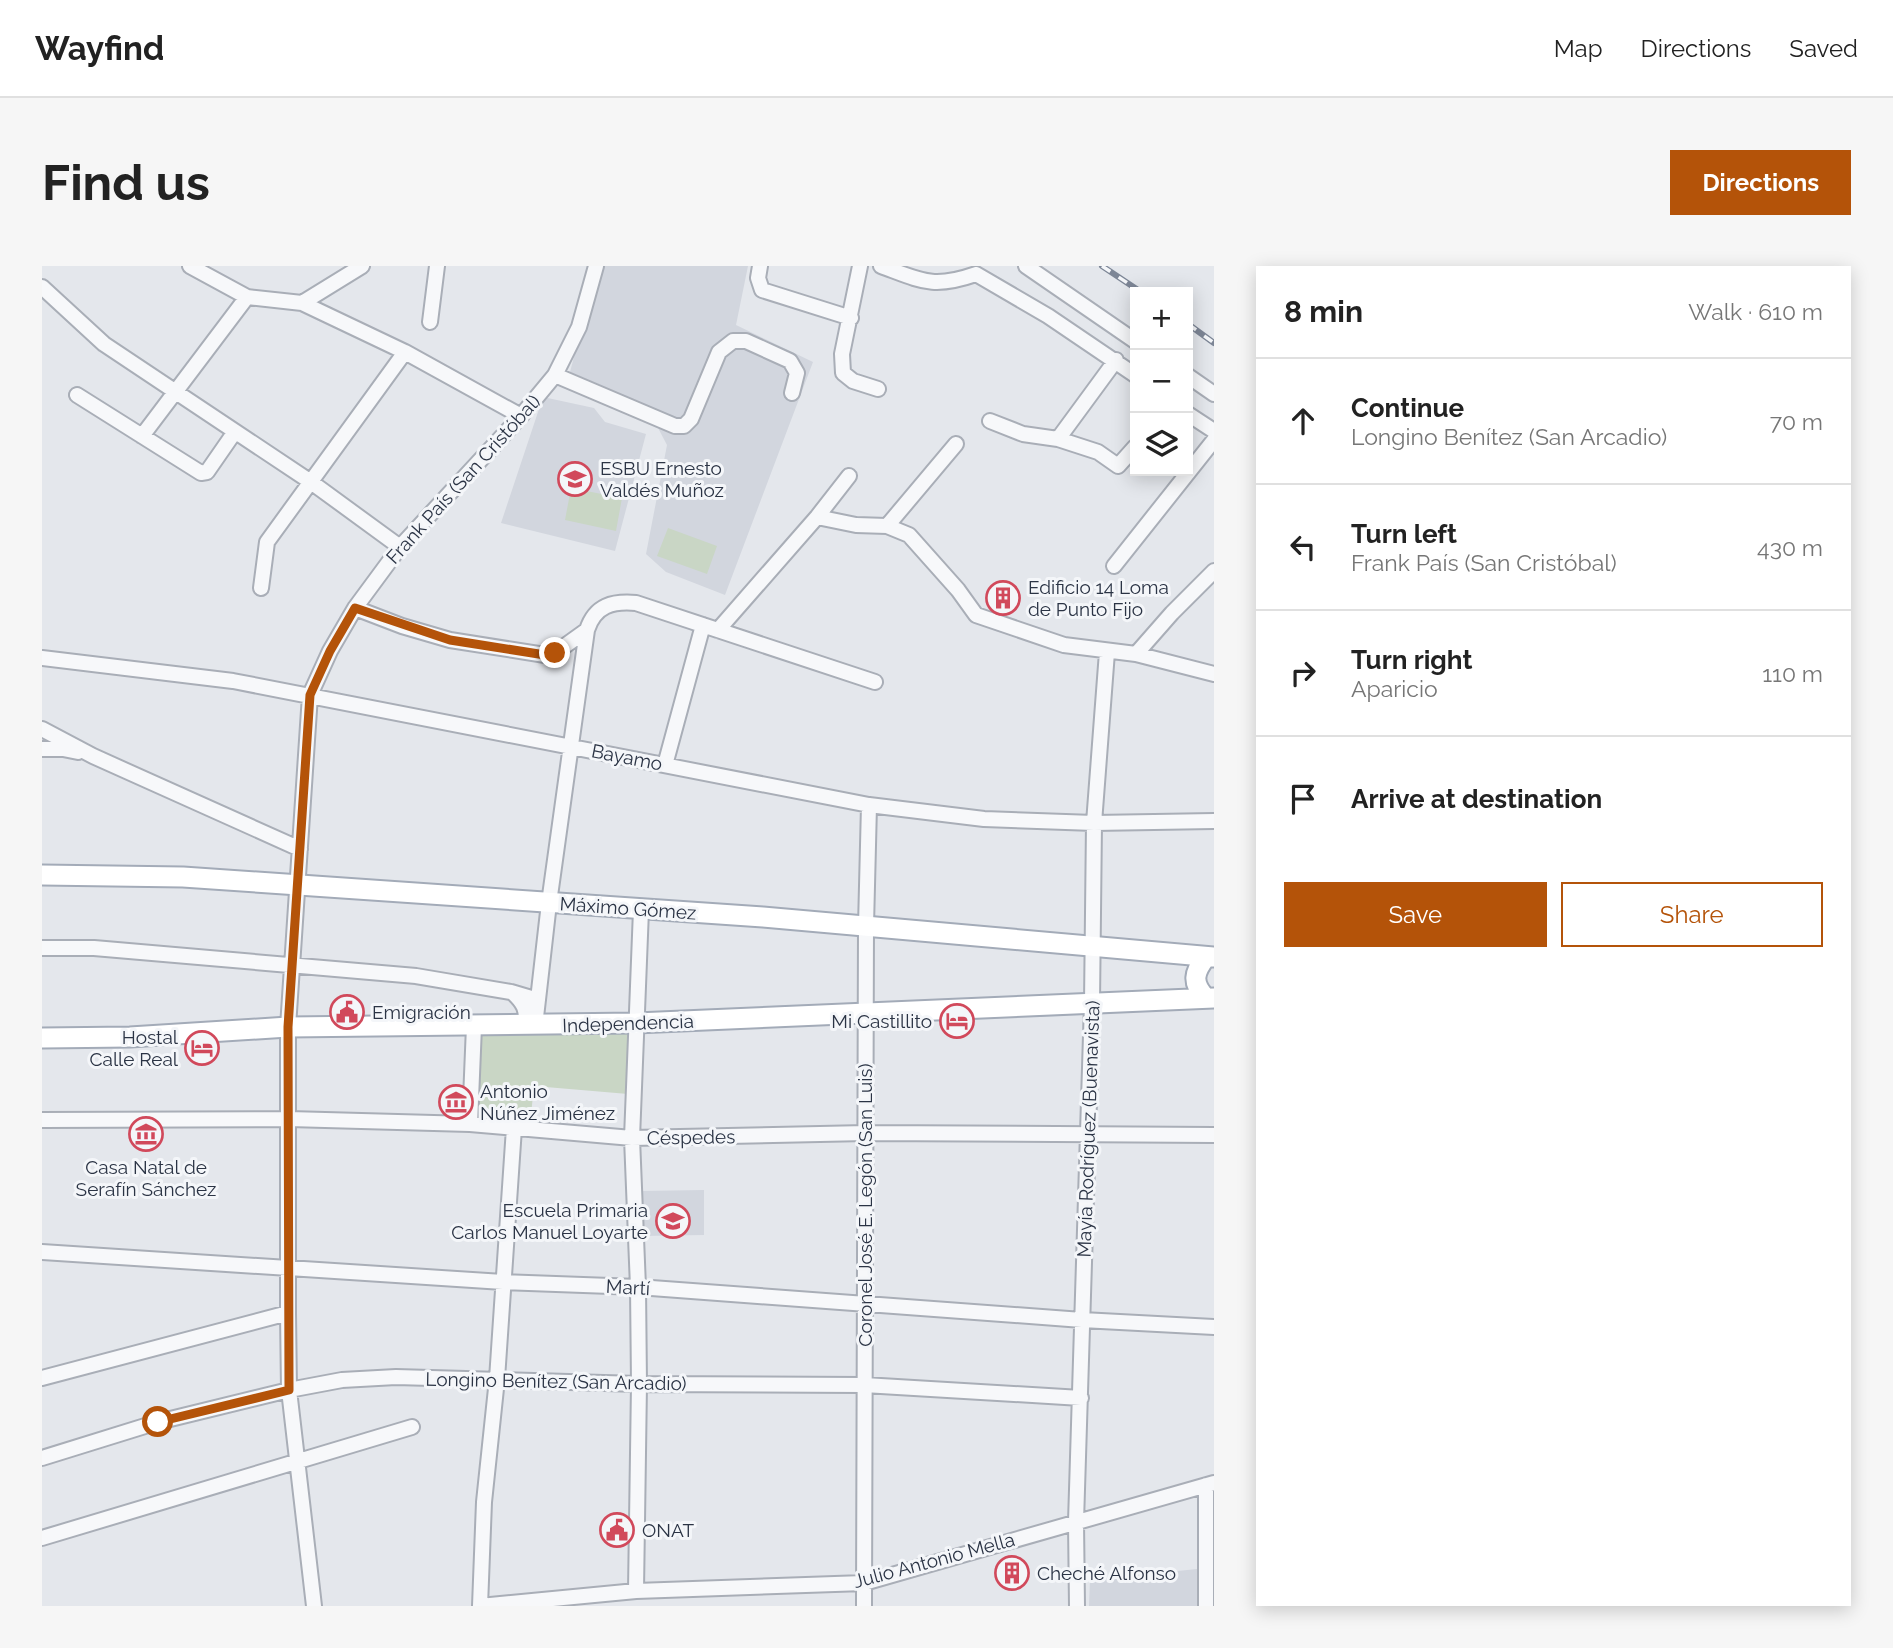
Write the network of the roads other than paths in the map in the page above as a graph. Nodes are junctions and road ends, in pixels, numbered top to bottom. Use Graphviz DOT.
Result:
graph roads {
  1 [pos="190,266"];
  2 [pos="362,266"];
  3 [pos="437,266"];
  4 [pos="596,266"];
  5 [pos="760,266"];
  6 [pos="860,266"];
  7 [pos="881,266"];
  8 [pos="1026,266"];
  9 [pos="976,270"];
  10 [pos="42,287"];
  11 [pos="247,297"];
  12 [pos="302,303"];
  13 [pos="851,318"];
  14 [pos="430,322"];
  15 [pos="1130,338"];
  16 [pos="405,352"];
  17 [pos="1116,360"];
  18 [pos="1130,371"];
  19 [pos="555,374"];
  20 [pos="1193,379"];
  21 [pos="878,389"];
  22 [pos="174,392"];
  23 [pos="792,393"];
  24 [pos="1214,394"];
  25 [pos="77,395"];
  26 [pos="521,416"];
  27 [pos="1193,417"];
  28 [pos="990,421"];
  29 [pos="1214,431"];
  30 [pos="233,433"];
  31 [pos="142,436"];
  32 [pos="1058,439"];
  33 [pos="1214,440"];
  34 [pos="956,444"];
  35 [pos="1130,453"];
  36 [pos="849,476"];
  37 [pos="311,482"];
  38 [pos="817,517"];
  39 [pos="887,526"];
  40 [pos="400,547"];
  41 [pos="1114,566"];
  42 [pos="1214,571"];
  43 [pos="261,588"];
  44 [pos="355,608"];
  45 [pos="702,625"];
  46 [pos="587,630"];
  47 [pos="718,630"];
  48 [pos="1107,652"];
  49 [pos="1136,654"];
  50 [pos="42,658"];
  51 [pos="1214,674"];
  52 [pos="875,682"];
  53 [pos="310,695"];
  54 [pos="42,729"];
  55 [pos="572,746"];
  56 [pos="42,749"];
  57 [pos="93,756"];
  58 [pos="665,765"];
  59 [pos="869,805"];
  60 [pos="1214,821"];
  61 [pos="1094,823"];
  62 [pos="300,849"];
  63 [pos="42,874"];
  64 [pos="298,886"];
  65 [pos="549,903"];
  66 [pos="641,910"];
  67 [pos="866,926"];
  68 [pos="1093,947"];
  69 [pos="42,948"];
  70 [pos="1210,957"];
  71 [pos="292,964"];
  72 [pos="512,992"];
  73 [pos="1210,998"];
  74 [pos="538,1000"];
  75 [pos="1092,1003"];
  76 [pos="866,1013"];
  77 [pos="636,1023"];
  78 [pos="474,1026"];
  79 [pos="531,1026"];
  80 [pos="288,1027"];
  81 [pos="42,1038"];
  82 [pos="289,1119"];
  83 [pos="42,1121"];
  84 [pos="470,1124"];
  85 [pos="514,1128"];
  86 [pos="866,1133"];
  87 [pos="1089,1133"];
  88 [pos="1214,1135"];
  89 [pos="632,1138"];
  90 [pos="42,1252"];
  91 [pos="289,1269"];
  92 [pos="503,1282"];
  93 [pos="638,1287"];
  94 [pos="865,1303"];
  95 [pos="288,1313"];
  96 [pos="1082,1320"];
  97 [pos="1214,1327"];
  98 [pos="42,1378"];
  99 [pos="497,1379"];
  100 [pos="639,1384"];
  101 [pos="864,1385"];
  102 [pos="289,1390"];
  103 [pos="1080,1398"];
  104 [pos="412,1427"];
  105 [pos="42,1458"];
  106 [pos="296,1463"];
  107 [pos="1210,1484"];
  108 [pos="1076,1521"];
  109 [pos="42,1538"];
  110 [pos="864,1583"];
  111 [pos="719,1590"];
  112 [pos="636,1591"];
  113 [pos="538,1603"];
  114 [pos="314,1606"];
  115 [pos="480,1606"];
  116 [pos="719,1606"];
  117 [pos="864,1606"];
  118 [pos="1077,1606"];
  119 [pos="1206,1606"];
  1 -- 11 [label="street"];
  2 -- 12 [label="street"];
  3 -- 14 [label="street"];
  4 -- 19 [label="street, Frank País (San Cristóbal)"];
  5 -- 13 [label="street"];
  6 -- 13 [label="street"];
  7 -- 9 [label="street"];
  8 -- 15 [label="street"];
  9 -- 17 [label="street"];
  10 -- 22 [label="street"];
  11 -- 12 [label="street"];
  11 -- 22 [label="street"];
  12 -- 16 [label="street"];
  13 -- 21 [label="street"];
  16 -- 26 [label="street"];
  16 -- 37 [label="street"];
  17 -- 18 [label="street"];
  17 -- 32 [label="street"];
  19 -- 23 [label="street"];
  19 -- 26 [label="street, Frank País (San Cristóbal)"];
  20 -- 24 [label="street"];
  22 -- 30 [label="street"];
  22 -- 31 [label="street"];
  25 -- 31 [label="street"];
  26 -- 40 [label="street, Frank País (San Cristóbal)"];
  27 -- 29 [label="street"];
  28 -- 32 [label="street"];
  30 -- 31 [label="street"];
  30 -- 37 [label="street"];
  32 -- 35 [label="street"];
  33 -- 41 [label="street"];
  34 -- 39 [label="street"];
  36 -- 38 [label="street"];
  37 -- 40 [label="street"];
  37 -- 43 [label="street"];
  38 -- 39 [label="street"];
  38 -- 47 [label="street"];
  39 -- 48 [label="street"];
  40 -- 44 [label="street, Frank País (San Cristóbal)"];
  42 -- 49 [label="street"];
  44 -- 46 [label="street"];
  44 -- 53 [label="street, Frank País (San Cristóbal)"];
  45 -- 46 [label="street"];
  45 -- 47 [label="street"];
  45 -- 58 [label="street"];
  46 -- 55 [label="street"];
  47 -- 52 [label="street"];
  48 -- 49 [label="street"];
  48 -- 61 [label="street, Mayía Rodríguez (Buenavista)"];
  49 -- 51 [label="street"];
  50 -- 53 [label="street, Bayamo"];
  53 -- 55 [label="street, Bayamo"];
  53 -- 62 [label="street, Frank País (San Cristóbal)"];
  54 -- 57 [label="street"];
  55 -- 58 [label="street, Bayamo"];
  55 -- 65 [label="street"];
  56 -- 57 [label="street"];
  57 -- 62 [label="street"];
  58 -- 59 [label="street, Bayamo"];
  59 -- 61 [label="street, Bayamo"];
  59 -- 67 [label="street, Coronel José E. Legón (San Luis)"];
  60 -- 61 [label="street, Bayamo"];
  61 -- 68 [label="street, Mayía Rodríguez (Buenavista)"];
  62 -- 64 [label="street, Frank País (San Cristóbal)"];
  63 -- 64 [label="main road, Máximo Gómez"];
  64 -- 65 [label="main road, Máximo Gómez"];
  64 -- 71 [label="street, Frank País (San Cristóbal)"];
  65 -- 66 [label="main road, Máximo Gómez"];
  65 -- 74 [label="street"];
  66 -- 67 [label="main road, Máximo Gómez"];
  66 -- 77 [label="street"];
  67 -- 68 [label="main road, Máximo Gómez"];
  67 -- 76 [label="street, Coronel José E. Legón (San Luis)"];
  68 -- 70 [label="main road, Máximo Gómez"];
  68 -- 75 [label="street, Mayía Rodríguez (Buenavista)"];
  69 -- 71 [label="street"];
  70 -- 73 [label="main road"];
  71 -- 72 [label="street"];
  71 -- 80 [label="street, Frank País (San Cristóbal)"];
  72 -- 74 [label="street"];
  72 -- 79 [label="street"];
  73 -- 75 [label="main road, Independencia"];
  74 -- 79 [label="street"];
  75 -- 76 [label="main road, Independencia"];
  75 -- 87 [label="street, Mayía Rodríguez (Buenavista)"];
  76 -- 77 [label="main road, Independencia"];
  76 -- 86 [label="street, Coronel José E. Legón (San Luis)"];
  77 -- 79 [label="main road, Independencia"];
  77 -- 89 [label="street"];
  78 -- 79 [label="main road, Independencia"];
  78 -- 80 [label="main road, Independencia"];
  78 -- 84 [label="street"];
  80 -- 81 [label="main road, Independencia"];
  80 -- 82 [label="street, Frank País (San Cristóbal)"];
  82 -- 83 [label="street, Céspedes"];
  82 -- 84 [label="street, Céspedes"];
  82 -- 91 [label="street, Frank País (San Cristóbal)"];
  84 -- 85 [label="street, Céspedes"];
  85 -- 89 [label="street, Céspedes"];
  85 -- 92 [label="street"];
  86 -- 87 [label="street, Céspedes"];
  86 -- 89 [label="street, Céspedes"];
  86 -- 94 [label="street, Coronel José E. Legón (San Luis)"];
  87 -- 88 [label="street, Céspedes"];
  87 -- 96 [label="street, Mayía Rodríguez (Buenavista)"];
  89 -- 93 [label="street"];
  90 -- 91 [label="street, Martí"];
  91 -- 92 [label="street, Martí"];
  91 -- 95 [label="street, Frank País (San Cristóbal)"];
  92 -- 93 [label="street, Martí"];
  92 -- 99 [label="street"];
  93 -- 94 [label="street, Martí"];
  93 -- 100 [label="street"];
  94 -- 96 [label="street, Martí"];
  94 -- 101 [label="street, Coronel José E. Legón (San Luis)"];
  95 -- 98 [label="street"];
  95 -- 102 [label="street, Frank País (San Cristóbal)"];
  96 -- 97 [label="street, Martí"];
  96 -- 103 [label="street, Mayía Rodríguez (Buenavista)"];
  99 -- 100 [label="street, Longino Benítez (San Arcadio)"];
  99 -- 102 [label="street, Longino Benítez (San Arcadio)"];
  99 -- 115 [label="street"];
  100 -- 101 [label="street, Longino Benítez (San Arcadio)"];
  100 -- 112 [label="street"];
  101 -- 103 [label="street, Longino Benítez (San Arcadio)"];
  101 -- 110 [label="street, Coronel José E. Legón (San Luis)"];
  102 -- 105 [label="street, Longino Benítez (San Arcadio)"];
  102 -- 106 [label="street, Frank País (San Cristóbal)"];
  103 -- 108 [label="street, Mayía Rodríguez (Buenavista)"];
  104 -- 106 [label="street"];
  106 -- 109 [label="street"];
  106 -- 114 [label="street, Frank País (San Cristóbal)"];
  107 -- 108 [label="street, Julio Antonio Mella"];
  107 -- 119 [label="street"];
  108 -- 110 [label="street, Julio Antonio Mella"];
  108 -- 118 [label="street, Mayía Rodríguez (Buenavista)"];
  110 -- 111 [label="street, Julio Antonio Mella"];
  110 -- 117 [label="street, Coronel José E. Legón (San Luis)"];
  111 -- 112 [label="street, Julio Antonio Mella"];
  111 -- 116 [label="street"];
  112 -- 113 [label="street, Julio Antonio Mella"];
  113 -- 115 [label="street, Julio Antonio Mella"];
}
